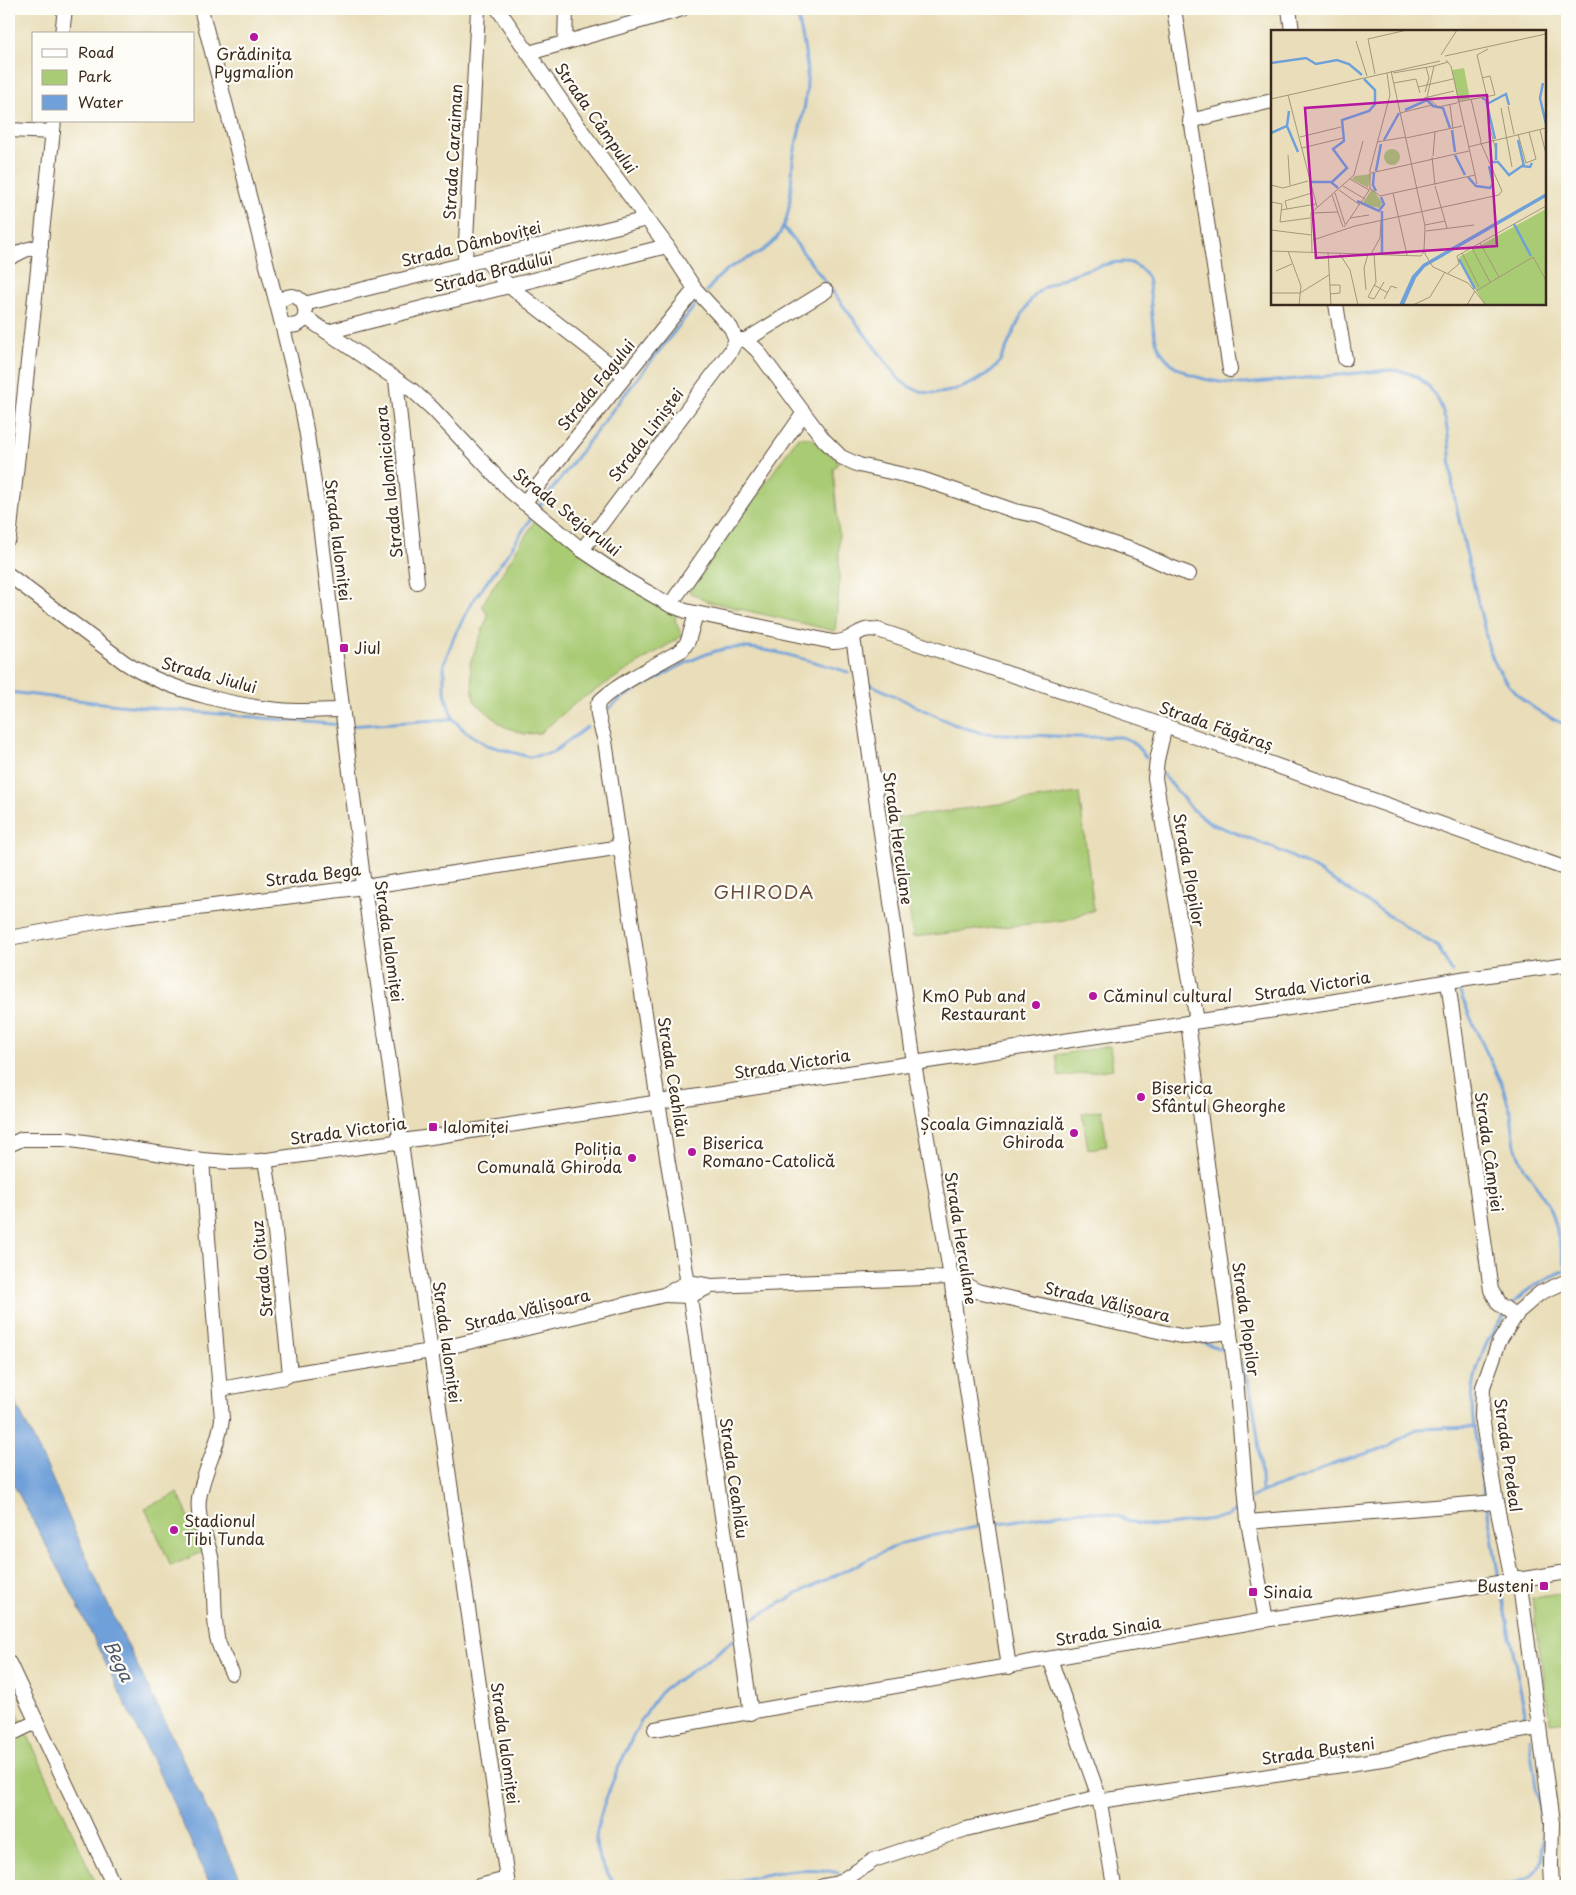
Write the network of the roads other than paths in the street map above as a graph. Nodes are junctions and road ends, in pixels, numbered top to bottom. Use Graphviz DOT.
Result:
graph roads {
  1 [pos="64,9"];
  2 [pos="201,9"];
  3 [pos="478,9"];
  4 [pos="498,9"];
  5 [pos="566,9"];
  6 [pos="682,9"];
  7 [pos="1174,9"];
  8 [pos="1289,9"];
  9 [pos="1292,30"];
  10 [pos="62,32"];
  11 [pos="565,42"];
  12 [pos="529,53"];
  13 [pos="1271,101"];
  14 [pos="1190,121"];
  15 [pos="53,127"];
  16 [pos="9,130"];
  17 [pos="647,219"];
  18 [pos="41,246"];
  19 [pos="667,246"];
  20 [pos="9,258"];
  21 [pos="485,259"];
  22 [pos="465,264"];
  23 [pos="509,286"];
  24 [pos="695,289"];
  25 [pos="826,291"];
  26 [pos="466,297"];
  27 [pos="277,304"];
  28 [pos="1336,305"];
  29 [pos="305,310"];
  30 [pos="282,324"];
  31 [pos="328,332"];
  32 [pos="741,340"];
  33 [pos="1345,360"];
  34 [pos="1230,370"];
  35 [pos="625,376"];
  36 [pos="396,379"];
  37 [pos="803,414"];
  38 [pos="531,509"];
  39 [pos="9,538"];
  40 [pos="582,550"];
  41 [pos="1189,574"];
  42 [pos="9,575"];
  43 [pos="417,582"];
  44 [pos="670,605"];
  45 [pos="696,614"];
  46 [pos="853,637"];
  47 [pos="343,720"];
  48 [pos="1165,726"];
  49 [pos="621,847"];
  50 [pos="1567,869"];
  51 [pos="364,886"];
  52 [pos="9,938"];
  53 [pos="1567,964"];
  54 [pos="1448,982"];
  55 [pos="1192,1022"];
  56 [pos="914,1063"];
  57 [pos="658,1102"];
  58 [pos="15,1137"];
  59 [pos="400,1141"];
  60 [pos="9,1145"];
  61 [pos="202,1160"];
  62 [pos="265,1160"];
  63 [pos="1567,1281"];
  64 [pos="952,1286"];
  65 [pos="689,1289"];
  66 [pos="1510,1312"];
  67 [pos="1230,1332"];
  68 [pos="431,1351"];
  69 [pos="290,1374"];
  70 [pos="221,1389"];
  71 [pos="1489,1502"];
  72 [pos="1248,1522"];
  73 [pos="1567,1572"];
  74 [pos="1507,1581"];
  75 [pos="1266,1620"];
  76 [pos="1050,1659"];
  77 [pos="9,1663"];
  78 [pos="1009,1667"];
  79 [pos="232,1673"];
  80 [pos="751,1713"];
  81 [pos="36,1722"];
  82 [pos="1539,1728"];
  83 [pos="655,1730"];
  84 [pos="9,1735"];
  85 [pos="1099,1799"];
  86 [pos="508,1883"];
  87 [pos="114,1886"];
  88 [pos="479,1886"];
  89 [pos="822,1886"];
  90 [pos="1114,1886"];
  91 [pos="1552,1886"];
  1 -- 10 [label="street"];
  2 -- 27 [label="street, Strada Ialomiței"];
  3 -- 22 [label="street, Strada Caraiman"];
  4 -- 12 [label="street, Strada Câmpului"];
  5 -- 11 [label="street"];
  6 -- 11 [label="street"];
  7 -- 14 [label="street"];
  8 -- 9 [label="street"];
  11 -- 12 [label="street"];
  12 -- 17 [label="street, Strada Câmpului"];
  13 -- 14 [label="street"];
  14 -- 34 [label="street"];
  15 -- 16 [label="street"];
  15 -- 18 [label="street"];
  17 -- 19 [label="street, Strada Câmpului"];
  17 -- 21 [label="street, Strada Dâmboviței"];
  18 -- 20 [label="street"];
  18 -- 39 [label="street"];
  19 -- 23 [label="street, Strada Bradului"];
  19 -- 24 [label="street, Strada Câmpului"];
  21 -- 22 [label="street, Strada Dâmboviței"];
  21 -- 23 [label="street"];
  22 -- 26 [label="street, Strada Caraiman"];
  22 -- 29 [label="street, Strada Dâmboviței"];
  23 -- 26 [label="street, Strada Bradului"];
  23 -- 35 [label="street"];
  24 -- 32 [label="street, Strada Câmpului"];
  24 -- 35 [label="street, Strada Fagului"];
  25 -- 32 [label="street"];
  26 -- 31 [label="street, Strada Bradului"];
  27 -- 29 [label="street, Strada Stejarului"];
  27 -- 30 [label="street, Strada Ialomiței"];
  28 -- 33 [label="street"];
  29 -- 30 [label="street"];
  29 -- 31 [label="street, Strada Stejarului"];
  30 -- 47 [label="street, Strada Ialomiței"];
  31 -- 36 [label="street, Strada Stejarului"];
  32 -- 37 [label="street, Strada Câmpului"];
  32 -- 40 [label="street, Strada Liniștei"];
  35 -- 38 [label="street, Strada Fagului"];
  36 -- 38 [label="street, Strada Stejarului"];
  36 -- 43 [label="street, Strada Ialomicioara"];
  37 -- 41 [label="street, Strada Câmpului"];
  37 -- 44 [label="street"];
  38 -- 40 [label="street, Strada Stejarului"];
  40 -- 44 [label="street, Strada Stejarului"];
  42 -- 47 [label="street, Strada Jiului"];
  44 -- 45 [label="street, Strada Stejarului"];
  45 -- 46 [label="street, Strada Stejarului"];
  45 -- 49 [label="street, Strada Ceahlău"];
  46 -- 48 [label="street, Strada Făgăraș"];
  46 -- 56 [label="street, Strada Herculane"];
  47 -- 51 [label="street, Strada Ialomiței"];
  48 -- 50 [label="street, Strada Făgăraș"];
  48 -- 55 [label="street, Strada Plopilor"];
  49 -- 51 [label="street, Strada Bega"];
  49 -- 57 [label="street, Strada Ceahlău"];
  51 -- 52 [label="street, Strada Bega"];
  51 -- 59 [label="street, Strada Ialomiței"];
  53 -- 54 [label="street, Strada Victoria"];
  54 -- 55 [label="street, Strada Victoria"];
  54 -- 66 [label="street, Strada Câmpiei"];
  55 -- 56 [label="street, Strada Victoria"];
  55 -- 67 [label="street, Strada Plopilor"];
  56 -- 57 [label="street, Strada Victoria"];
  56 -- 64 [label="street, Strada Herculane"];
  57 -- 59 [label="street, Strada Victoria"];
  57 -- 65 [label="street, Strada Ceahlău"];
  58 -- 60 [label="street, Strada Victoria"];
  58 -- 61 [label="street, Strada Victoria"];
  59 -- 62 [label="street, Strada Victoria"];
  59 -- 68 [label="street, Strada Ialomiței"];
  61 -- 62 [label="street, Strada Victoria"];
  61 -- 70 [label="street"];
  62 -- 69 [label="street, Strada Oituz"];
  63 -- 66 [label="street, Strada Predeal"];
  64 -- 65 [label="street"];
  64 -- 67 [label="street, Strada Vălișoara"];
  64 -- 78 [label="street, Strada Herculane"];
  65 -- 68 [label="street, Strada Vălișoara"];
  65 -- 80 [label="street, Strada Ceahlău"];
  66 -- 71 [label="street, Strada Predeal"];
  67 -- 72 [label="street, Strada Plopilor"];
  68 -- 69 [label="street, Strada Vălișoara"];
  68 -- 86 [label="street, Strada Ialomiței"];
  69 -- 70 [label="street, Strada Vălișoara"];
  70 -- 79 [label="street"];
  71 -- 72 [label="street"];
  71 -- 74 [label="street, Strada Predeal"];
  72 -- 75 [label="street, Strada Plopilor"];
  73 -- 74 [label="street, Strada Sinaia"];
  74 -- 75 [label="street, Strada Sinaia"];
  74 -- 82 [label="street, Strada Predeal"];
  75 -- 76 [label="street, Strada Sinaia"];
  76 -- 78 [label="street, Strada Sinaia"];
  76 -- 85 [label="street"];
  77 -- 81 [label="street"];
  78 -- 80 [label="street, Strada Sinaia"];
  80 -- 83 [label="street, Strada Sinaia"];
  81 -- 84 [label="street"];
  81 -- 87 [label="street"];
  82 -- 85 [label="street, Strada Bușteni"];
  82 -- 91 [label="street, Strada Predeal"];
  85 -- 89 [label="street, Strada Bușteni"];
  85 -- 90 [label="street"];
  86 -- 88 [label="street"];
}
